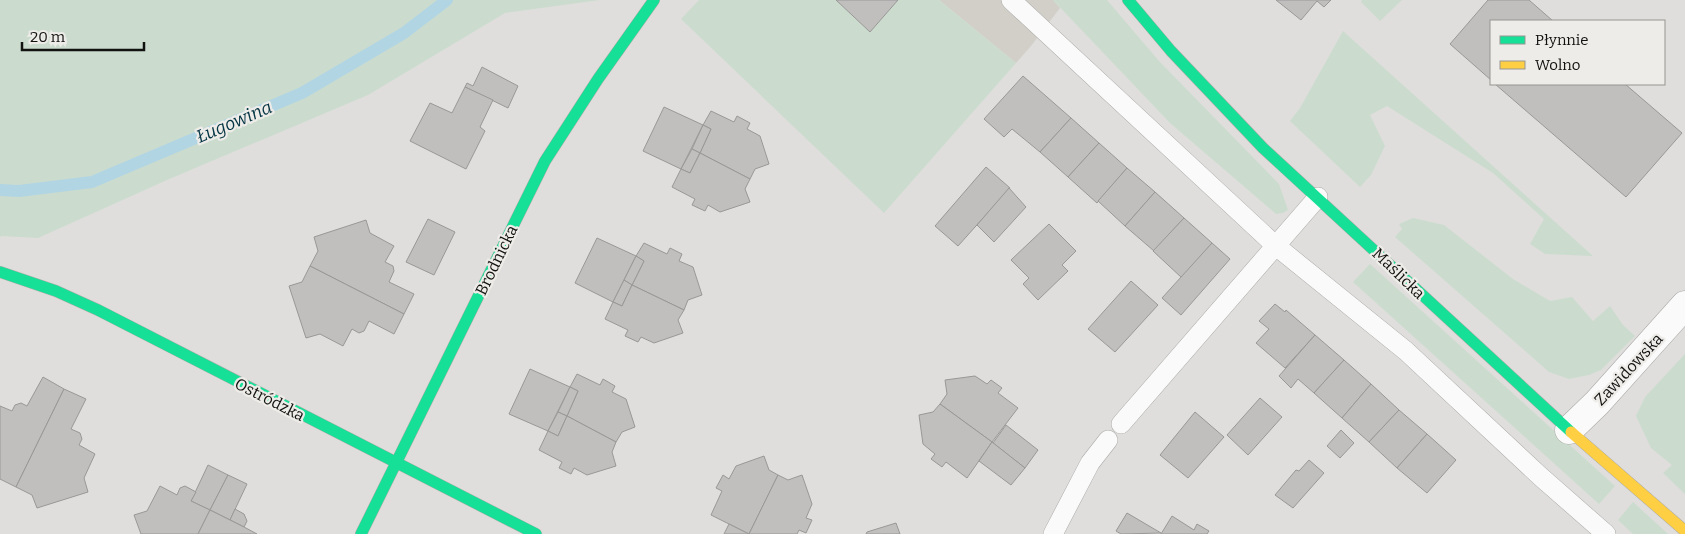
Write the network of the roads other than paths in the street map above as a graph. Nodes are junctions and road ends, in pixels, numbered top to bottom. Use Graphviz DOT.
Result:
graph roads {
  1 [pos="654,0"];
  2 [pos="1010,0"];
  3 [pos="1128,0"];
  4 [pos="1318,197"];
  5 [pos="1276,246"];
  6 [pos="0,272"];
  7 [pos="1685,305"];
  8 [pos="1121,424"];
  9 [pos="1569,430"];
  10 [pos="1108,440"];
  11 [pos="396,464"];
  12 [pos="1685,531"];
  13 [pos="361,534"];
  14 [pos="536,534"];
  15 [pos="1053,534"];
  16 [pos="1606,534"];
  1 -- 11 [label="street, Brodnicka"];
  2 -- 5 [label="lane"];
  3 -- 4 [label="street, Maślicka"];
  4 -- 5 [label="lane"];
  4 -- 9 [label="street, Maślicka"];
  5 -- 8 [label="lane"];
  5 -- 16 [label="lane"];
  6 -- 11 [label="street, Ostródzka"];
  7 -- 9 [label="street, Zawidowska"];
  9 -- 12 [label="street, Maślicka"];
  10 -- 15 [label="lane"];
  11 -- 13 [label="street, Brodnicka"];
  11 -- 14 [label="street, Ostródzka"];
}
